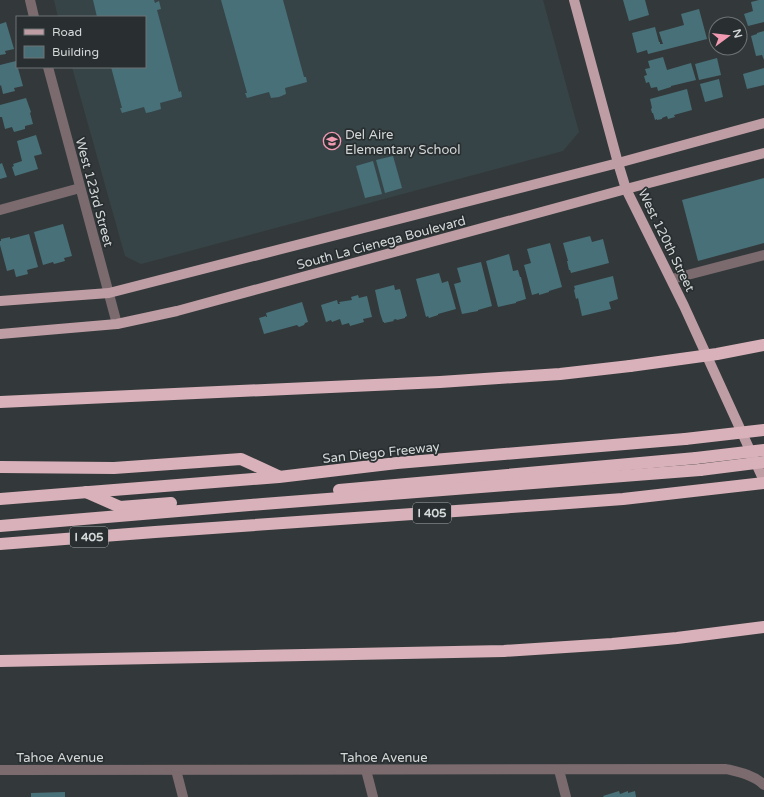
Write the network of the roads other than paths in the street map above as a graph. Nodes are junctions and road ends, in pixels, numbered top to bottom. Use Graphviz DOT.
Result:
graph roads {
  1 [pos="30,0"];
  2 [pos="574,0"];
  3 [pos="34,16"];
  4 [pos="48,68"];
  5 [pos="764,123"];
  6 [pos="764,153"];
  7 [pos="618,162"];
  8 [pos="80,188"];
  9 [pos="626,189"];
  10 [pos="0,210"];
  11 [pos="764,255"];
  12 [pos="672,279"];
  13 [pos="109,293"];
  14 [pos="0,301"];
  15 [pos="117,324"];
  16 [pos="0,334"];
  17 [pos="764,345"];
  18 [pos="0,402"];
  19 [pos="764,430"];
  20 [pos="764,450"];
  21 [pos="764,462"];
  22 [pos="0,467"];
  23 [pos="279,477"];
  24 [pos="764,482"];
  25 [pos="85,492"];
  26 [pos="0,499"];
  27 [pos="0,526"];
  28 [pos="22,542"];
  29 [pos="0,544"];
  30 [pos="0,550"];
  31 [pos="764,627"];
  32 [pos="55,660"];
  33 [pos="0,661"];
  34 [pos="0,670"];
  35 [pos="0,770"];
  36 [pos="176,770"];
  37 [pos="366,770"];
  38 [pos="559,770"];
  39 [pos="764,785"];
  40 [pos="184,797"];
  41 [pos="373,797"];
  42 [pos="566,797"];
  1 -- 3 [label="street"];
  2 -- 7 [label="main road, West 120th Street"];
  4 -- 8 [label="street, West 123rd Street"];
  5 -- 7 [label="main road, South La Cienega Boulevard"];
  6 -- 9 [label="main road, South La Cienega Boulevard"];
  7 -- 9 [label="main road, West 120th Street"];
  7 -- 13 [label="main road, South La Cienega Boulevard"];
  8 -- 10 [label="street"];
  8 -- 13 [label="street, West 123rd Street"];
  9 -- 12 [label="main road, West 120th Street"];
  9 -- 15 [label="main road, South La Cienega Boulevard"];
  11 -- 12 [label="street"];
  12 -- 24 [label="main road, West 120th Street"];
  13 -- 14 [label="main road, South La Cienega Boulevard"];
  13 -- 15 [label="street, West 123rd Street"];
  15 -- 16 [label="main road, South La Cienega Boulevard"];
  17 -- 18 [label="highway, bridge"];
  19 -- 23 [label="highway, San Diego Freeway, bridge"];
  20 -- 25 [label="highway, bridge"];
  21 -- 27 [label="highway, bridge"];
  22 -- 23 [label="highway"];
  23 -- 25 [label="highway, San Diego Freeway"];
  24 -- 28 [label="highway, I 405"];
  25 -- 26 [label="highway, San Diego Freeway"];
  28 -- 29 [label="highway, I 405"];
  28 -- 30 [label="highway"];
  31 -- 32 [label="highway"];
  32 -- 33 [label="highway"];
  32 -- 34 [label="highway"];
  35 -- 36 [label="street, Tahoe Avenue"];
  36 -- 37 [label="street, Tahoe Avenue"];
  36 -- 40 [label="street"];
  37 -- 38 [label="street, Tahoe Avenue"];
  37 -- 41 [label="street"];
  38 -- 39 [label="street, Tahoe Avenue"];
  38 -- 42 [label="street"];
}
